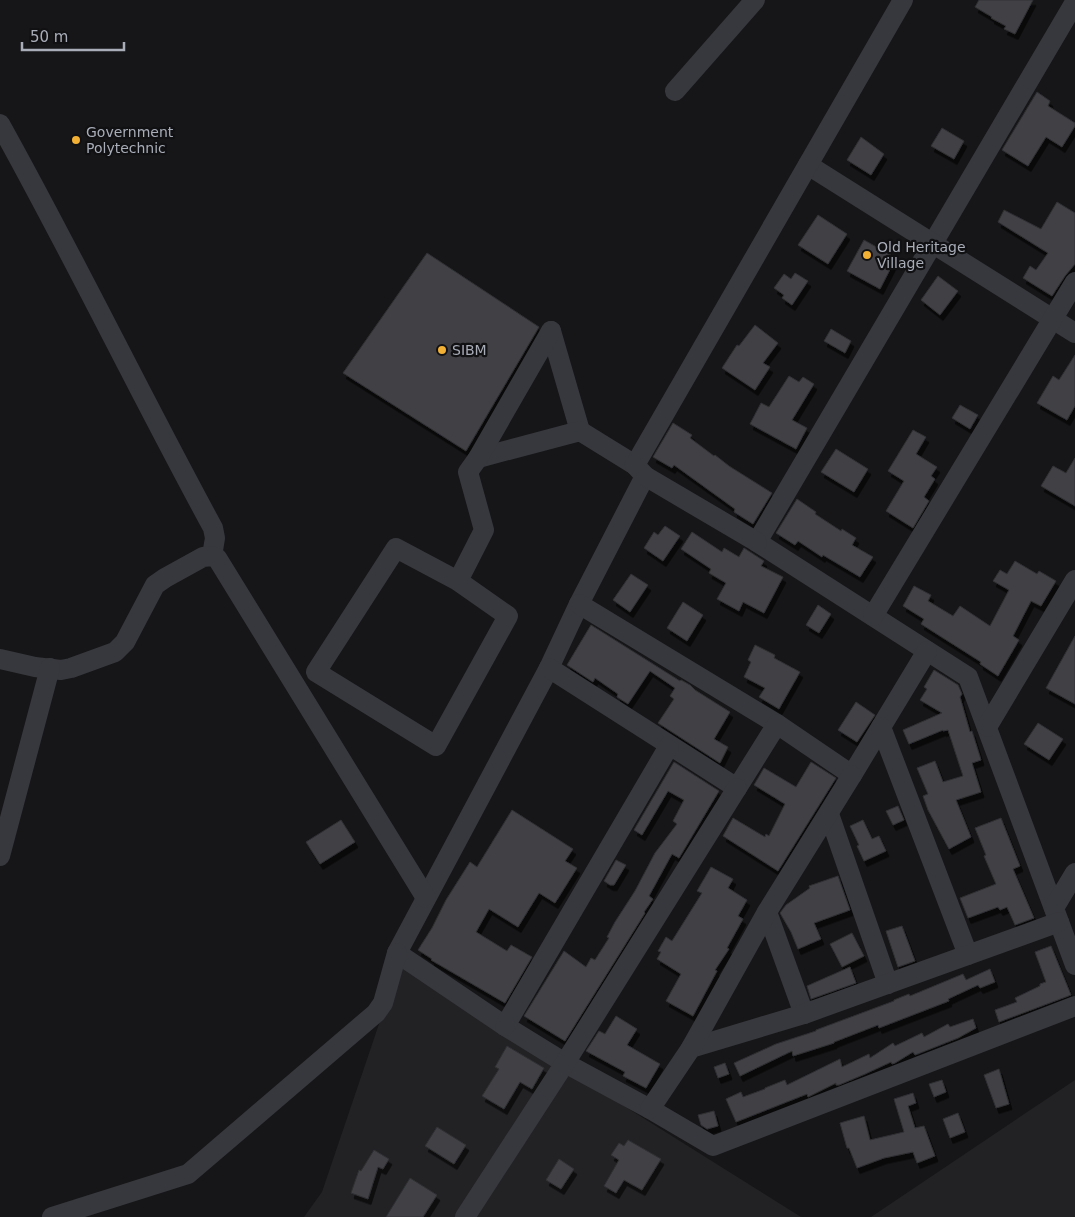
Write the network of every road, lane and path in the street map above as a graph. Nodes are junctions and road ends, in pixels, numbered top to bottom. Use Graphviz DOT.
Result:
graph roads {
  1 [pos="755,0"];
  2 [pos="903,0"];
  3 [pos="1075,2"];
  4 [pos="675,91"];
  5 [pos="0,124"];
  6 [pos="808,165"];
  7 [pos="933,244"];
  8 [pos="1075,282"];
  9 [pos="1053,319"];
  10 [pos="1075,333"];
  11 [pos="580,431"];
  12 [pos="478,458"];
  13 [pos="640,471"];
  14 [pos="757,542"];
  15 [pos="212,556"];
  16 [pos="1075,580"];
  17 [pos="458,581"];
  18 [pos="579,604"];
  19 [pos="873,616"];
  20 [pos="927,651"];
  21 [pos="0,659"];
  22 [pos="50,668"];
  23 [pos="548,668"];
  24 [pos="777,724"];
  25 [pos="987,727"];
  26 [pos="881,728"];
  27 [pos="669,746"];
  28 [pos="852,775"];
  29 [pos="737,788"];
  30 [pos="829,814"];
  31 [pos="0,856"];
  32 [pos="1075,873"];
  33 [pos="426,898"];
  34 [pos="1075,901"];
  35 [pos="767,912"];
  36 [pos="1057,915"];
  37 [pos="397,953"];
  38 [pos="968,955"];
  39 [pos="1075,965"];
  40 [pos="888,984"];
  41 [pos="1075,1006"];
  42 [pos="804,1014"];
  43 [pos="506,1026"];
  44 [pos="690,1048"];
  45 [pos="565,1062"];
  46 [pos="650,1109"];
  47 [pos="52,1217"];
  48 [pos="464,1217"];
  1 -- 4 [label="street"];
  2 -- 6 [label="street"];
  3 -- 7 [label="street"];
  5 -- 15 [label="street"];
  6 -- 7 [label="street"];
  6 -- 13 [label="street"];
  7 -- 9 [label="street"];
  7 -- 14 [label="street"];
  8 -- 9 [label="street"];
  9 -- 10 [label="street"];
  9 -- 19 [label="street"];
  11 -- 12 [label="street"];
  11 -- 12 [label="street"];
  11 -- 13 [label="street"];
  12 -- 17 [label="street"];
  13 -- 14 [label="street"];
  13 -- 18 [label="street"];
  14 -- 19 [label="street"];
  15 -- 22 [label="street"];
  15 -- 33 [label="street"];
  16 -- 25 [label="street"];
  17 -- 17 [label="street"];
  18 -- 23 [label="street"];
  18 -- 24 [label="street"];
  19 -- 20 [label="street"];
  20 -- 25 [label="street"];
  20 -- 26 [label="street"];
  21 -- 22 [label="street"];
  22 -- 31 [label="street"];
  23 -- 27 [label="street"];
  23 -- 33 [label="street"];
  24 -- 28 [label="street"];
  24 -- 29 [label="street"];
  25 -- 36 [label="street"];
  26 -- 28 [label="street"];
  26 -- 38 [label="street"];
  27 -- 29 [label="street"];
  27 -- 43 [label="street"];
  28 -- 30 [label="street"];
  29 -- 45 [label="street"];
  30 -- 35 [label="street"];
  30 -- 40 [label="street"];
  32 -- 36 [label="street"];
  33 -- 37 [label="street"];
  34 -- 36 [label="street"];
  35 -- 42 [label="street"];
  35 -- 44 [label="street"];
  36 -- 38 [label="street"];
  36 -- 39 [label="street"];
  37 -- 43 [label="street"];
  37 -- 47 [label="street"];
  38 -- 40 [label="street"];
  40 -- 42 [label="street"];
  41 -- 46 [label="street"];
  42 -- 44 [label="street"];
  43 -- 45 [label="street"];
  44 -- 46 [label="street"];
  45 -- 46 [label="street"];
  45 -- 48 [label="street"];
}
